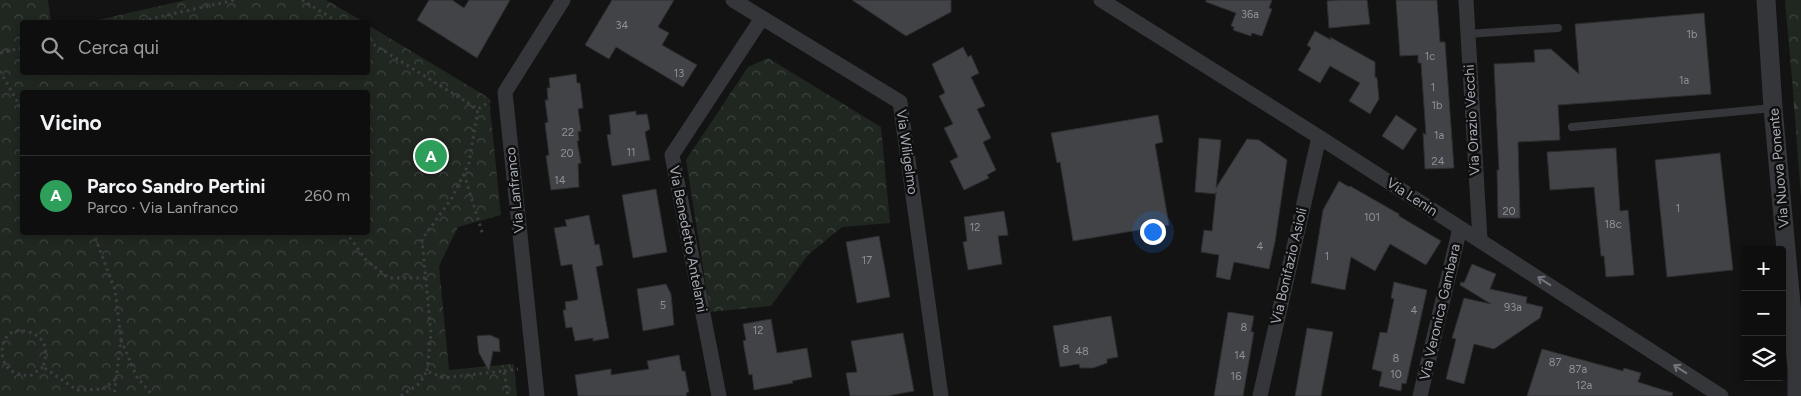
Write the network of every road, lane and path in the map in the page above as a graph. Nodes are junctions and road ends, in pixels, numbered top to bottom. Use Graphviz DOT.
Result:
graph roads {
  1 [pos="235,0"];
  2 [pos="302,0"];
  3 [pos="563,0"];
  4 [pos="732,0"];
  5 [pos="1101,0"];
  6 [pos="1466,0"];
  7 [pos="1766,0"];
  8 [pos="762,18"];
  9 [pos="145,20"];
  10 [pos="335,20"];
  11 [pos="1558,28"];
  12 [pos="1467,34"];
  13 [pos="370,42"];
  14 [pos="20,48"];
  15 [pos="0,53"];
  16 [pos="0,71"];
  17 [pos="505,92"];
  18 [pos="20,106"];
  19 [pos="1774,108"];
  20 [pos="478,109"];
  21 [pos="1572,127"];
  22 [pos="1319,137"];
  23 [pos="464,173"];
  24 [pos="1460,228"];
  25 [pos="94,235"];
  26 [pos="348,235"];
  27 [pos="483,235"];
  28 [pos="1480,240"];
  29 [pos="426,278"];
  30 [pos="121,339"];
  31 [pos="43,367"];
  32 [pos="1799,369"];
  33 [pos="427,371"];
  34 [pos="116,378"];
  35 [pos="114,396"];
  36 [pos="153,396"];
  37 [pos="401,396"];
  38 [pos="508,396"];
  39 [pos="537,396"];
  40 [pos="719,396"];
  41 [pos="941,396"];
  42 [pos="1260,396"];
  43 [pos="1420,396"];
  44 [pos="1721,396"];
  45 [pos="1797,396"];
  1 -- 9 [label="path"];
  2 -- 10 [label="path"];
  3 -- 17 [label="street"];
  4 -- 8 [label="street, Via Wiligelmo"];
  5 -- 22 [label="street, Via Lenin"];
  6 -- 12 [label="street, Via Orazio Vecchi"];
  7 -- 19 [label="street, Via Nuova Ponente"];
  8 -- 40 [label="street, Via Benedetto Antelami"];
  8 -- 41 [label="street, Via Wiligelmo"];
  11 -- 12 [label="lane"];
  12 -- 28 [label="street, Via Orazio Vecchi"];
  13 -- 20 [label="path"];
  14 -- 15 [label="path"];
  16 -- 18 [label="path"];
  17 -- 20 [label="path"];
  17 -- 39 [label="street, Via Lanfranco"];
  19 -- 21 [label="lane"];
  19 -- 32 [label="street, Via Nuova Ponente"];
  20 -- 23 [label="path"];
  22 -- 24 [label="street, Via Lenin"];
  22 -- 42 [label="street, Via Bonifazio Asioli"];
  23 -- 27 [label="path"];
  23 -- 29 [label="path"];
  24 -- 28 [label="street, Via Lenin"];
  24 -- 43 [label="street, Via Veronica Gambara"];
  25 -- 30 [label="path"];
  26 -- 29 [label="path"];
  44 -- 28 [label="street, Via Lenin, one-way"];
  29 -- 33 [label="path"];
  30 -- 34 [label="path"];
  30 -- 36 [label="path"];
  31 -- 31 [label="path"];
  31 -- 34 [label="path"];
  32 -- 45 [label="street, Via Nuova Ponente"];
  33 -- 37 [label="path"];
  33 -- 38 [label="path"];
  34 -- 35 [label="path"];
}
